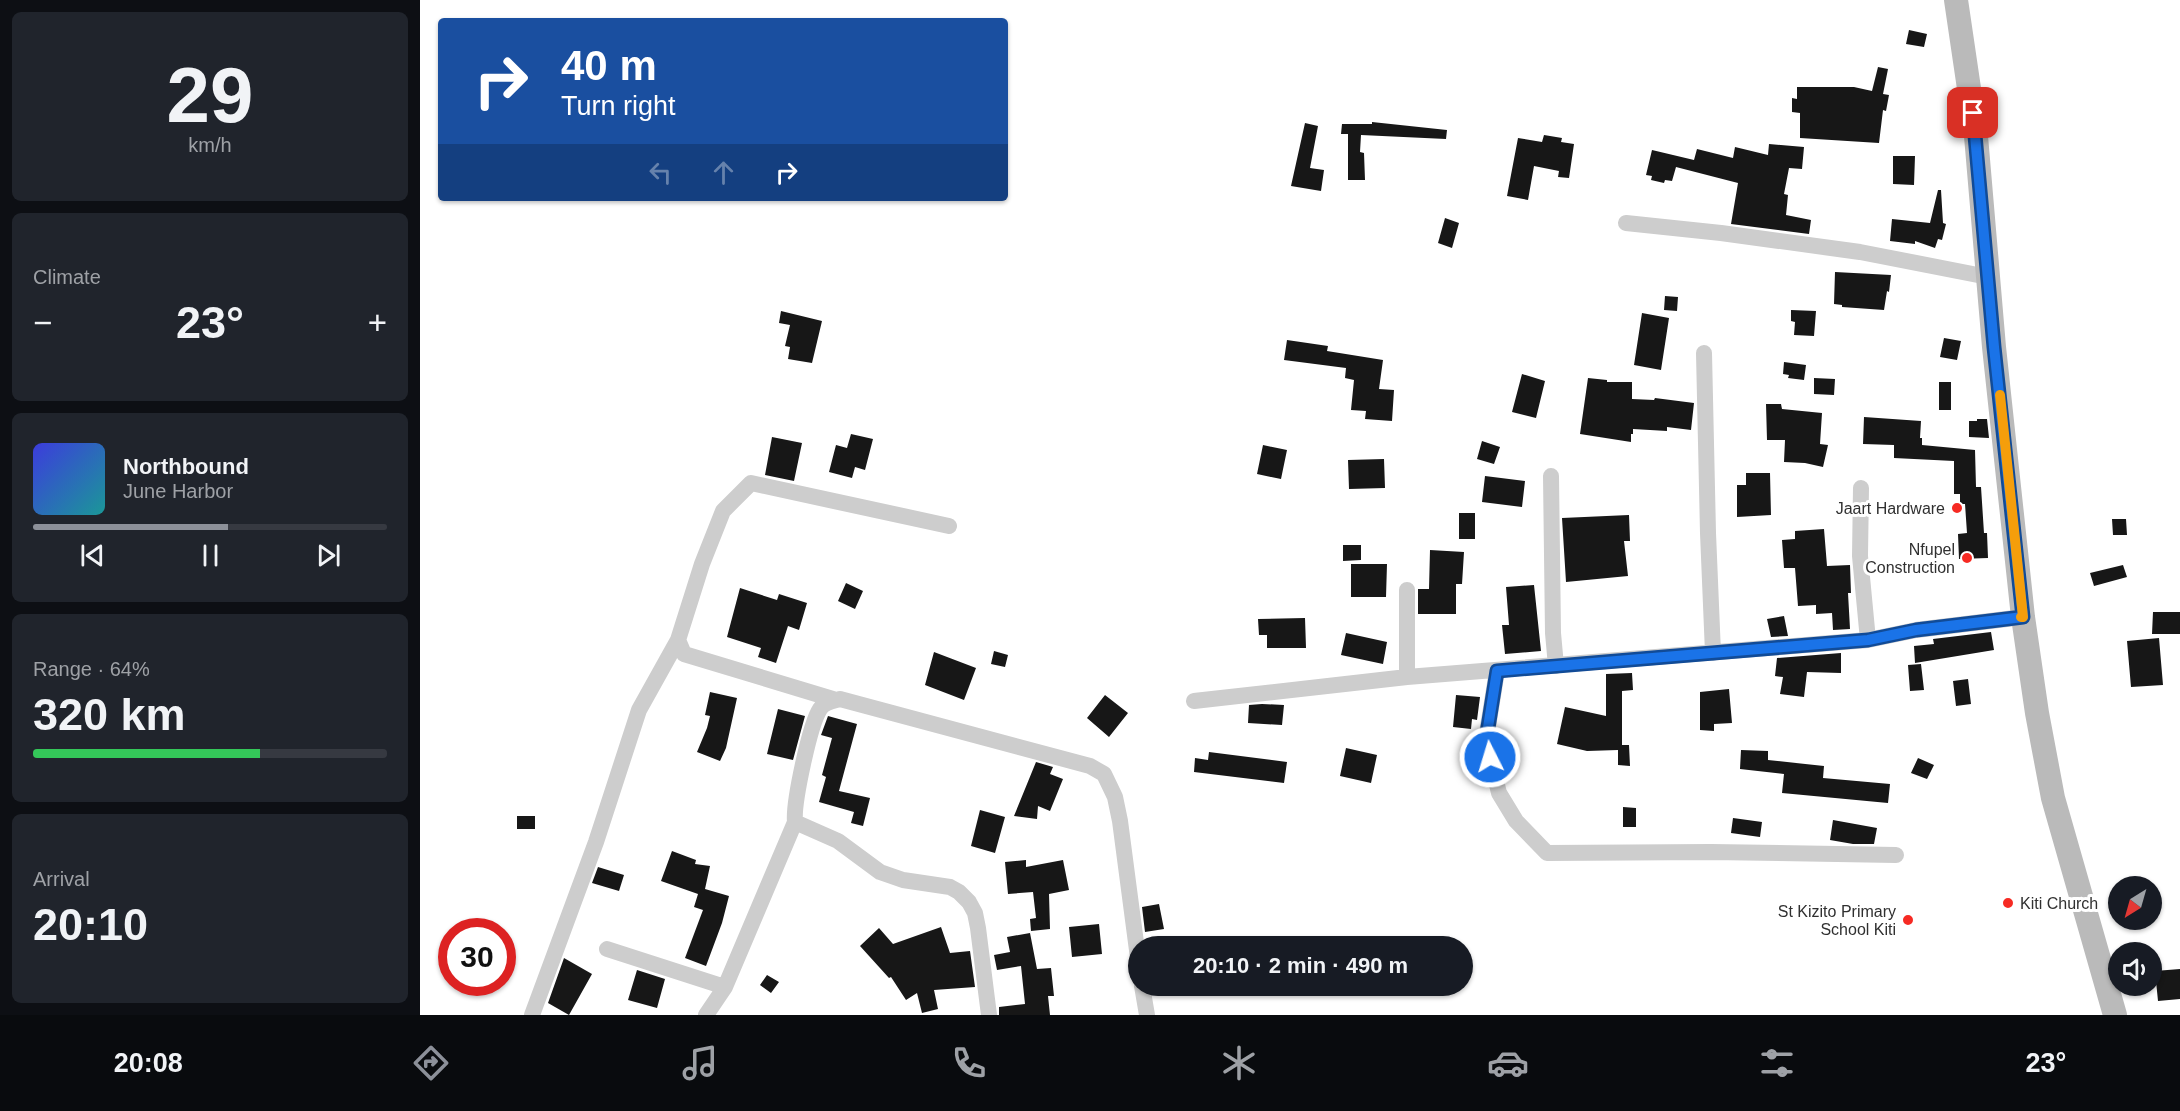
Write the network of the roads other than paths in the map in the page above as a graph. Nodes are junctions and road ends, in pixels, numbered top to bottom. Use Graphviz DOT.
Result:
graph roads {
  1 [pos="1956,0"];
  2 [pos="1626,222"];
  3 [pos="1988,277"];
  4 [pos="1704,353"];
  5 [pos="1551,476"];
  6 [pos="1861,488"];
  7 [pos="949,526"];
  8 [pos="1407,591"];
  9 [pos="2023,617"];
  10 [pos="678,640"];
  11 [pos="1868,640"];
  12 [pos="1713,653"];
  13 [pos="1556,666"];
  14 [pos="1497,671"];
  15 [pos="1407,677"];
  16 [pos="836,700"];
  17 [pos="1194,701"];
  18 [pos="795,822"];
  19 [pos="1896,855"];
  20 [pos="1135,936"];
  21 [pos="607,949"];
  22 [pos="725,987"];
  23 [pos="1144,996"];
  24 [pos="532,1015"];
  25 [pos="706,1015"];
  26 [pos="989,1015"];
  27 [pos="1147,1015"];
  28 [pos="2115,1015"];
  1 -- 3 [label="street"];
  2 -- 3 [label="street"];
  3 -- 9 [label="street"];
  4 -- 12 [label="street"];
  5 -- 13 [label="street"];
  6 -- 11 [label="street"];
  7 -- 10 [label="street"];
  8 -- 15 [label="street"];
  9 -- 11 [label="street"];
  9 -- 28 [label="street"];
  10 -- 16 [label="street"];
  10 -- 24 [label="street"];
  11 -- 12 [label="street"];
  12 -- 13 [label="street"];
  13 -- 14 [label="street"];
  14 -- 15 [label="street"];
  14 -- 19 [label="street"];
  15 -- 17 [label="street"];
  16 -- 18 [label="street"];
  16 -- 20 [label="street"];
  18 -- 22 [label="street"];
  18 -- 26 [label="street"];
  21 -- 22 [label="street"];
  22 -- 25 [label="street"];
  23 -- 27 [label="street"];
}
